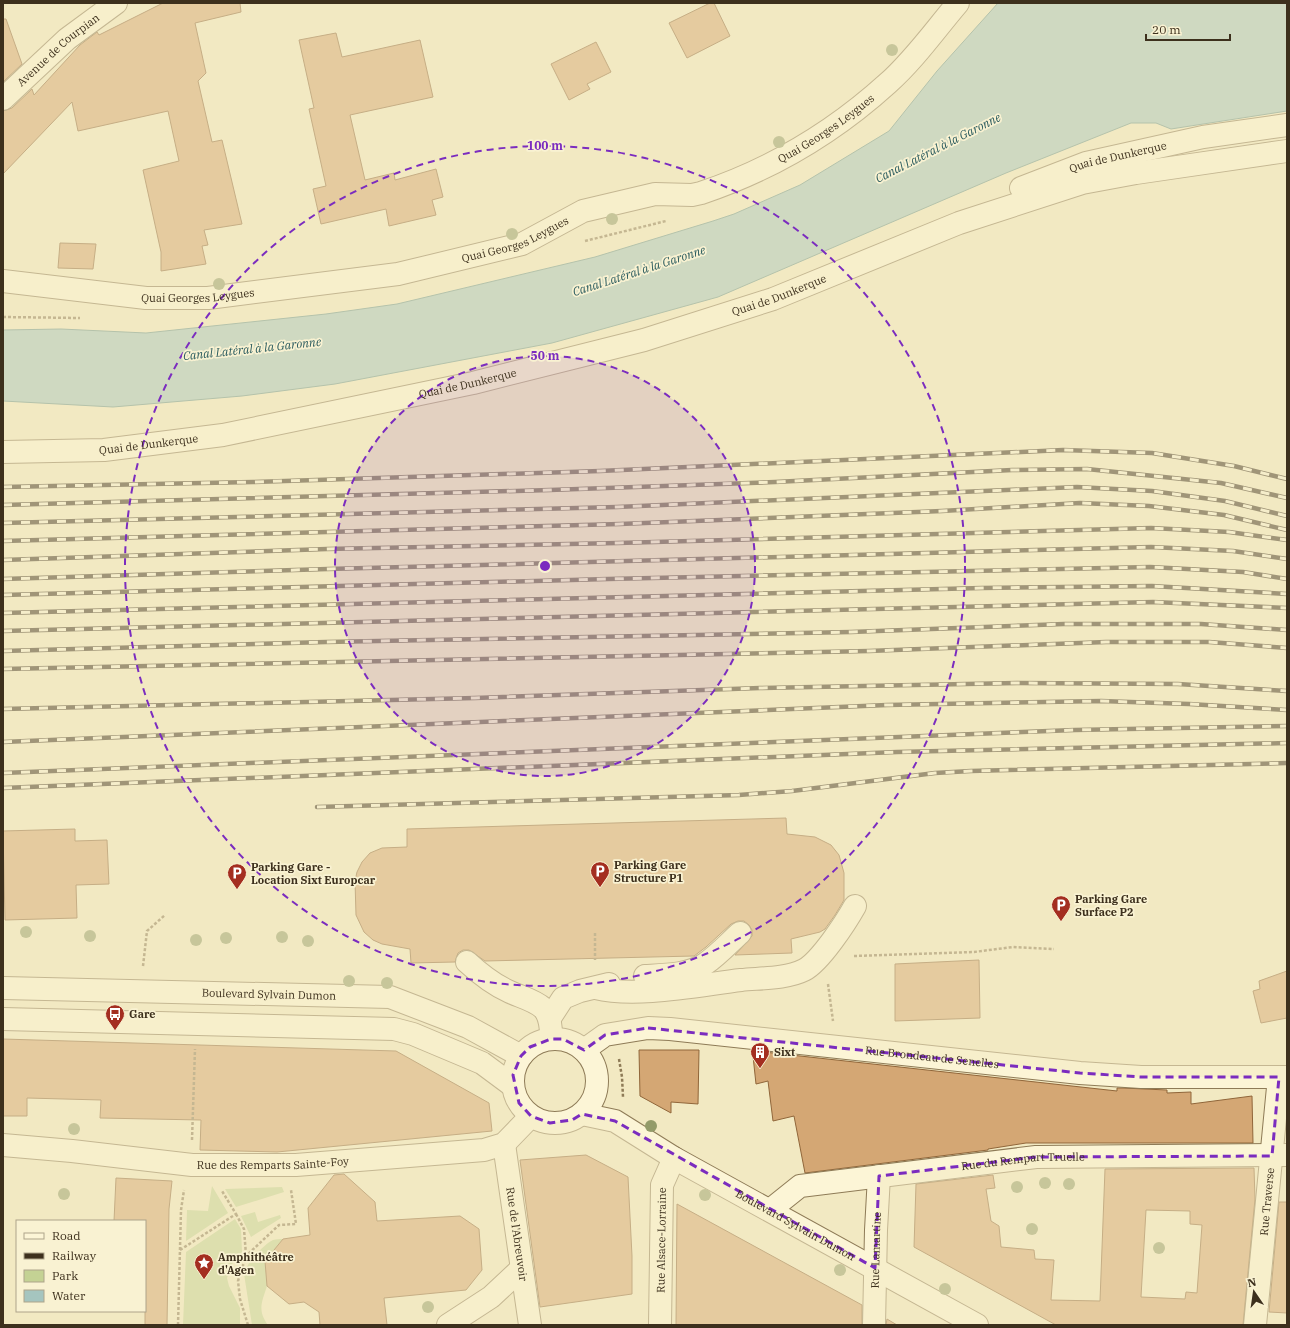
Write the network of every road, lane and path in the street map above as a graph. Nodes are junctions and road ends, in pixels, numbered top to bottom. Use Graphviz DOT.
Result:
graph roads {
  1 [pos="116,3"];
  2 [pos="958,3"];
  3 [pos="3,99"];
  4 [pos="1287,125"];
  5 [pos="1287,151"];
  6 [pos="959,223"];
  7 [pos="3,281"];
  8 [pos="3,452"];
  9 [pos="855,906"];
  10 [pos="165,915"];
  11 [pos="740,933"];
  12 [pos="1054,949"];
  13 [pos="850,957"];
  14 [pos="467,962"];
  15 [pos="142,971"];
  16 [pos="828,981"];
  17 [pos="3,988"];
  18 [pos="596,988"];
  19 [pos="3,1019"];
  20 [pos="551,1029"];
  21 [pos="195,1041"];
  22 [pos="830,1045"];
  23 [pos="584,1050"];
  24 [pos="616,1053"];
  25 [pos="521,1056"];
  26 [pos="1283,1077"];
  27 [pos="513,1086"];
  28 [pos="595,1094"];
  29 [pos="624,1097"];
  30 [pos="582,1114"];
  31 [pos="531,1116"];
  32 [pos="615,1121"];
  33 [pos="504,1144"];
  34 [pos="3,1145"];
  35 [pos="1279,1155"];
  36 [pos="674,1158"];
  37 [pos="192,1165"];
  38 [pos="880,1176"];
  39 [pos="290,1182"];
  40 [pos="219,1186"];
  41 [pos="770,1210"];
  42 [pos="236,1214"];
  43 [pos="180,1250"];
  44 [pos="246,1256"];
  45 [pos="875,1268"];
  46 [pos="521,1269"];
  47 [pos="178,1325"];
  48 [pos="248,1325"];
  49 [pos="448,1325"];
  50 [pos="530,1325"];
  51 [pos="660,1325"];
  52 [pos="874,1325"];
  53 [pos="978,1325"];
  54 [pos="1255,1325"];
  1 -- 3 [label="street, Avenue de Courpian"];
  2 -- 7 [label="street, Quai Georges Leygues"];
  4 -- 6 [label="street, Quai de Dunkerque"];
  5 -- 6 [label="street, Quai de Dunkerque"];
  6 -- 8 [label="street, Quai de Dunkerque"];
  9 -- 18 [label="street"];
  10 -- 15 [label="path"];
  11 -- 18 [label="street"];
  12 -- 13 [label="path"];
  14 -- 20 [label="street"];
  16 -- 22 [label="path"];
  17 -- 25 [label="street, Boulevard Sylvain Dumon"];
  18 -- 20 [label="street"];
  19 -- 27 [label="street"];
  20 -- 23 [label="street"];
  20 -- 25 [label="street"];
  21 -- 37 [label="path"];
  22 -- 23 [label="street, Rue Brondeau de Senelles"];
  22 -- 26 [label="street, Rue Brondeau de Senelles"];
  23 -- 28 [label="street"];
  24 -- 29 [label="path"];
  25 -- 27 [label="street"];
  26 -- 35 [label="street, Rue Traverse"];
  27 -- 31 [label="street"];
  28 -- 30 [label="street"];
  28 -- 32 [label="street, Boulevard Sylvain Dumon"];
  30 -- 31 [label="street"];
  30 -- 32 [label="street, Boulevard Sylvain Dumon"];
  31 -- 33 [label="street, Rue des Remparts Sainte-Foy"];
  32 -- 36 [label="street, Boulevard Sylvain Dumon"];
  33 -- 37 [label="street, Rue des Remparts Sainte-Foy"];
  33 -- 46 [label="street, Rue de l'Abreuvoir"];
  34 -- 37 [label="street, Rue des Remparts Sainte-Foy"];
  35 -- 38 [label="street, Rue du Rempart Truelle"];
  35 -- 54 [label="street, Rue Traverse"];
  36 -- 41 [label="street, Boulevard Sylvain Dumon"];
  36 -- 51 [label="street, Rue Alsace-Lorraine"];
  37 -- 43 [label="path"];
  38 -- 41 [label="street, Rue du Rempart Truelle"];
  38 -- 45 [label="street, Rue Lamartine"];
  39 -- 44 [label="path"];
  40 -- 42 [label="path"];
  41 -- 45 [label="street, Boulevard Sylvain Dumon"];
  42 -- 43 [label="path"];
  42 -- 44 [label="path"];
  43 -- 47 [label="path"];
  44 -- 48 [label="path"];
  45 -- 52 [label="street, Rue Lamartine"];
  45 -- 53 [label="street, Boulevard Sylvain Dumon"];
  46 -- 49 [label="street"];
  46 -- 50 [label="street, Rue de l'Abreuvoir"];
}
